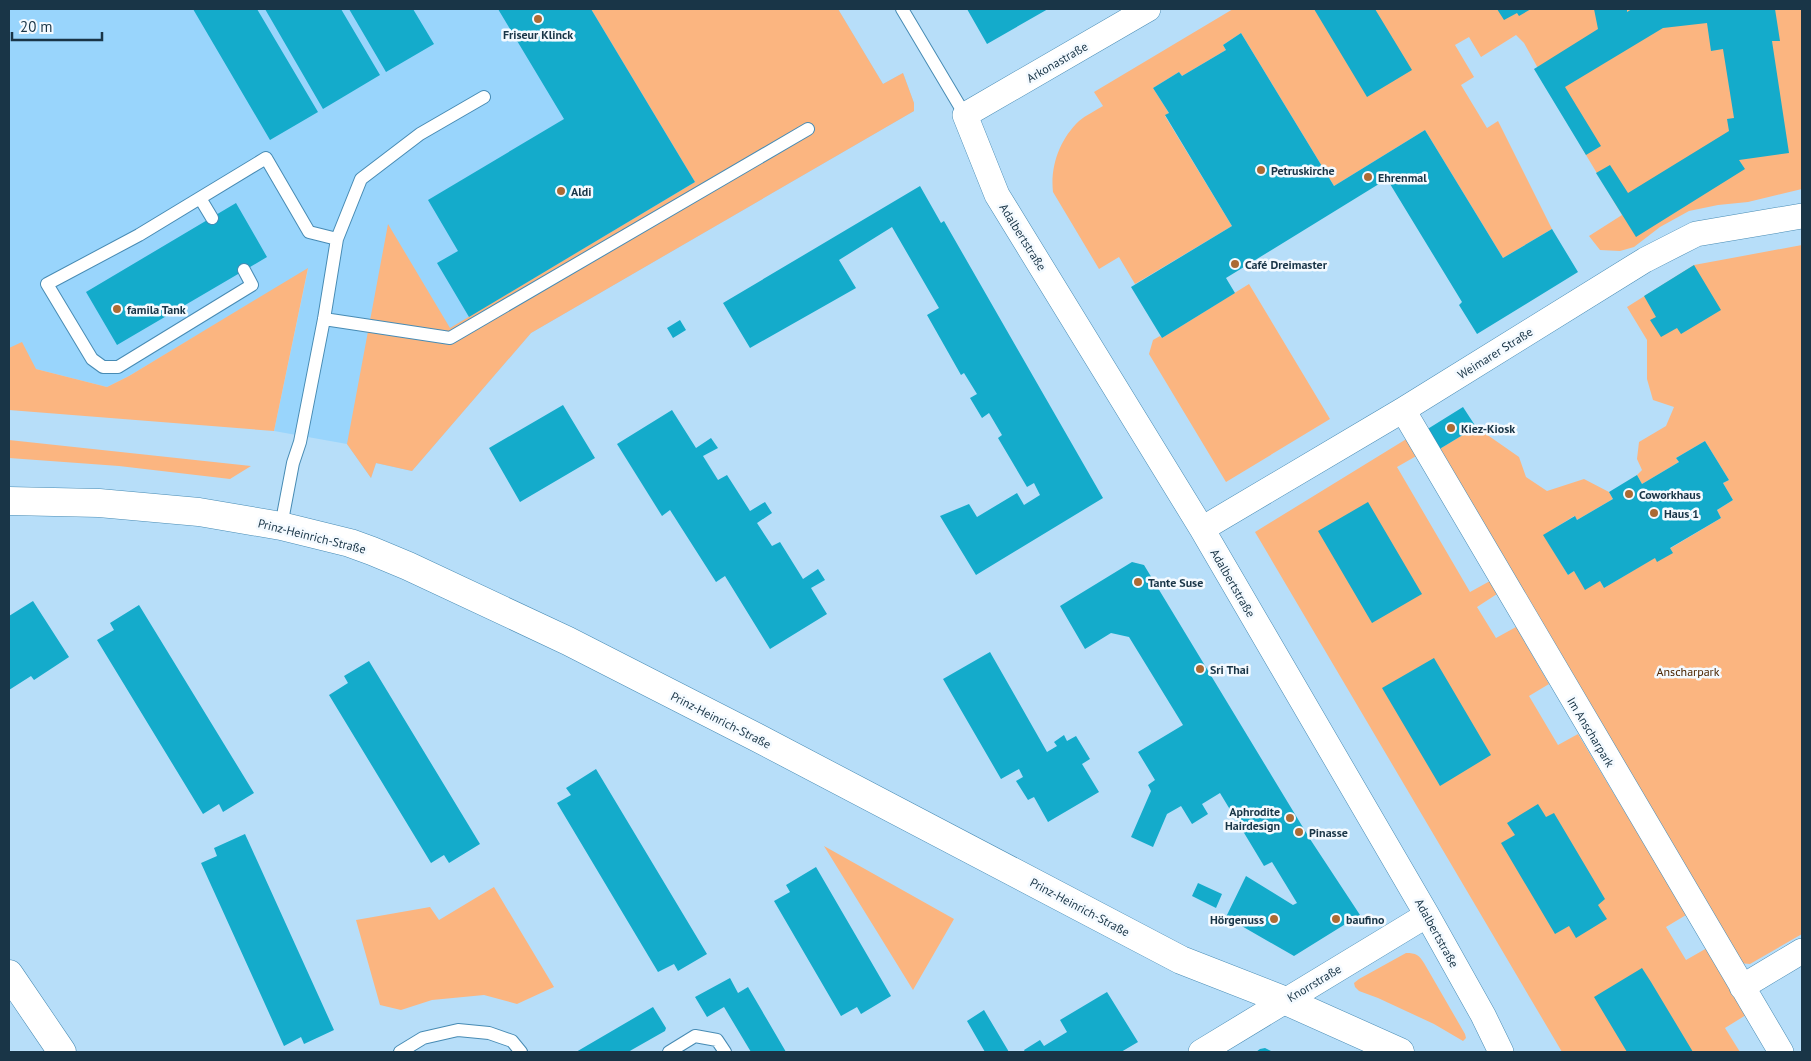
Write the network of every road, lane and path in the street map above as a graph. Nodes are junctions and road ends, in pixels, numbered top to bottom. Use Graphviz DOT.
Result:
graph roads {
  1 [pos="902,9"];
  2 [pos="1148,9"];
  3 [pos="484,97"];
  4 [pos="965,116"];
  5 [pos="808,129"];
  6 [pos="200,198"];
  7 [pos="1802,216"];
  8 [pos="212,218"];
  9 [pos="337,239"];
  10 [pos="244,270"];
  11 [pos="324,319"];
  12 [pos="1402,410"];
  13 [pos="9,501"];
  14 [pos="281,526"];
  15 [pos="1202,529"];
  16 [pos="1427,915"];
  17 [pos="1802,951"];
  18 [pos="9,974"];
  19 [pos="1742,987"];
  20 [pos="1286,1001"];
  21 [pos="62,1052"];
  22 [pos="400,1052"];
  23 [pos="521,1052"];
  24 [pos="668,1052"];
  25 [pos="725,1052"];
  26 [pos="1201,1052"];
  27 [pos="1400,1052"];
  28 [pos="1501,1052"];
  29 [pos="1780,1052"];
  1 -- 4 [label="lane"];
  2 -- 4 [label="street, Arkonastraße"];
  3 -- 9 [label="lane"];
  4 -- 15 [label="street, Adalbertstraße"];
  5 -- 11 [label="lane"];
  6 -- 8 [label="lane"];
  6 -- 9 [label="lane"];
  6 -- 10 [label="lane"];
  7 -- 12 [label="street, Weimarer Straße"];
  9 -- 11 [label="lane"];
  11 -- 14 [label="lane"];
  12 -- 15 [label="street, Weimarer Straße"];
  12 -- 19 [label="street, Im Anscharpark"];
  13 -- 14 [label="main road, Prinz-Heinrich-Straße"];
  14 -- 20 [label="main road, Prinz-Heinrich-Straße"];
  15 -- 16 [label="street, Adalbertstraße"];
  16 -- 20 [label="street, Knorrstraße"];
  16 -- 28 [label="street, Adalbertstraße"];
  17 -- 19 [label="street"];
  18 -- 21 [label="main road"];
  19 -- 29 [label="street, Im Anscharpark"];
  20 -- 26 [label="street, Knorrstraße"];
  20 -- 27 [label="main road, Prinz-Heinrich-Straße"];
  22 -- 23 [label="lane"];
  24 -- 25 [label="lane"];
}
